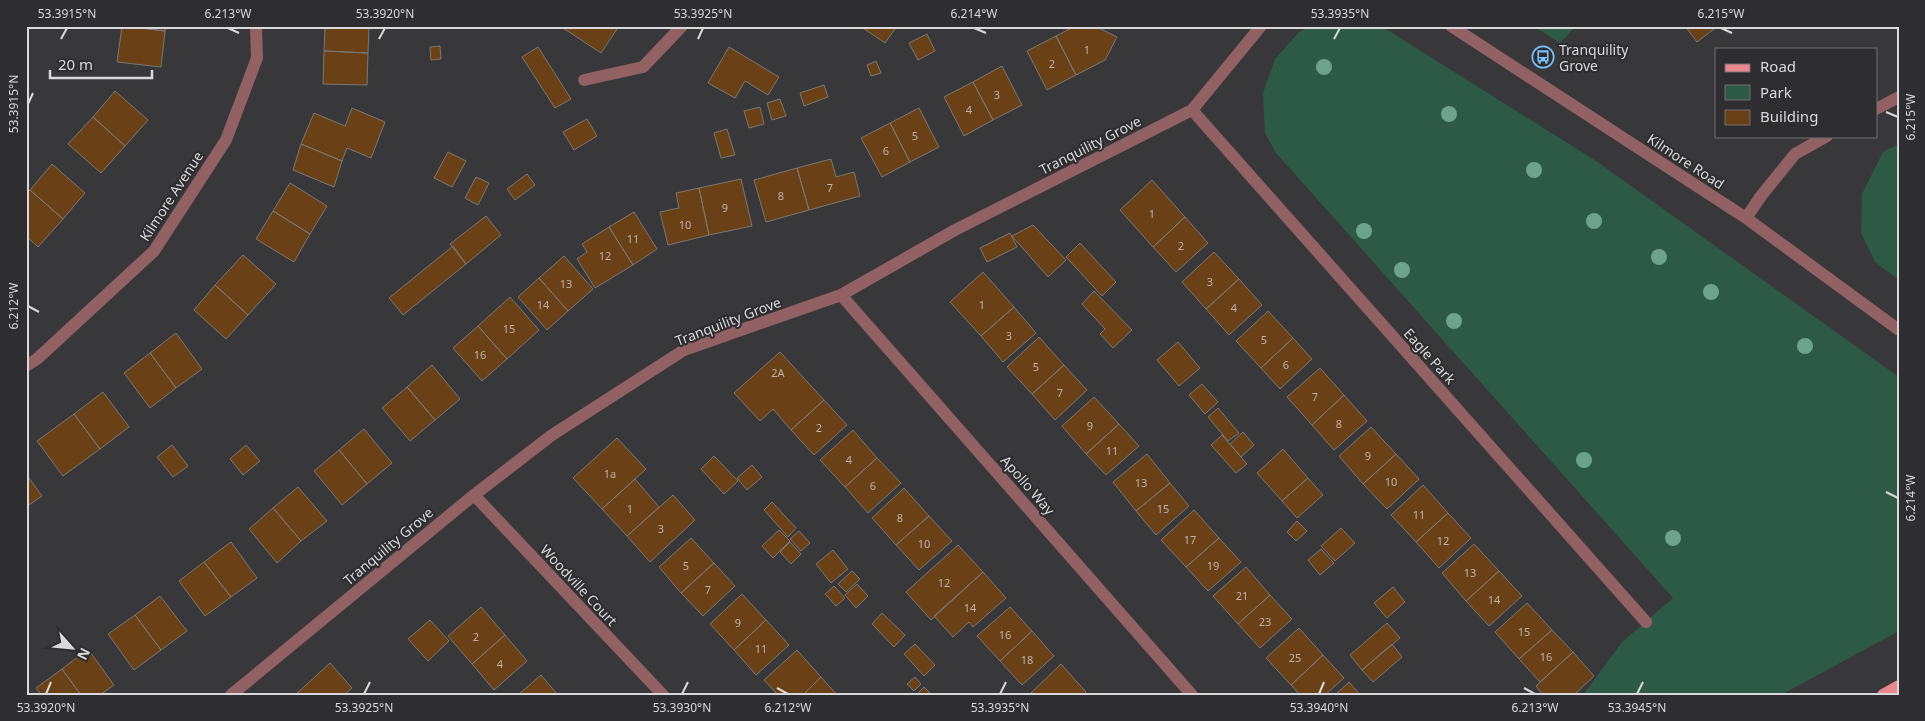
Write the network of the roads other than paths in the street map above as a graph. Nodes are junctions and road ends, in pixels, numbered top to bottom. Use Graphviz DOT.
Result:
graph roads {
  1 [pos="256,26"];
  2 [pos="682,26"];
  3 [pos="1261,26"];
  4 [pos="1451,26"];
  5 [pos="584,80"];
  6 [pos="1899,97"];
  7 [pos="1878,108"];
  8 [pos="1192,110"];
  9 [pos="1823,138"];
  10 [pos="1746,218"];
  11 [pos="841,295"];
  12 [pos="1899,330"];
  13 [pos="26,366"];
  14 [pos="474,495"];
  15 [pos="1646,622"];
  16 [pos="1899,686"];
  17 [pos="231,695"];
  18 [pos="662,695"];
  19 [pos="1192,695"];
  20 [pos="1883,695"];
  1 -- 13 [label="street, Kilmore Avenue"];
  2 -- 5 [label="street"];
  3 -- 8 [label="street, Tranquility Grove"];
  4 -- 10 [label="street, Kilmore Road"];
  6 -- 7 [label="street"];
  8 -- 11 [label="street, Tranquility Grove"];
  8 -- 15 [label="street, Eagle Park"];
  9 -- 10 [label="street"];
  10 -- 12 [label="street, Kilmore Road"];
  11 -- 14 [label="street, Tranquility Grove"];
  11 -- 19 [label="street, Apollo Way"];
  14 -- 17 [label="street, Tranquility Grove"];
  14 -- 18 [label="street, Woodville Court"];
  16 -- 20 [label="main road"];
}
